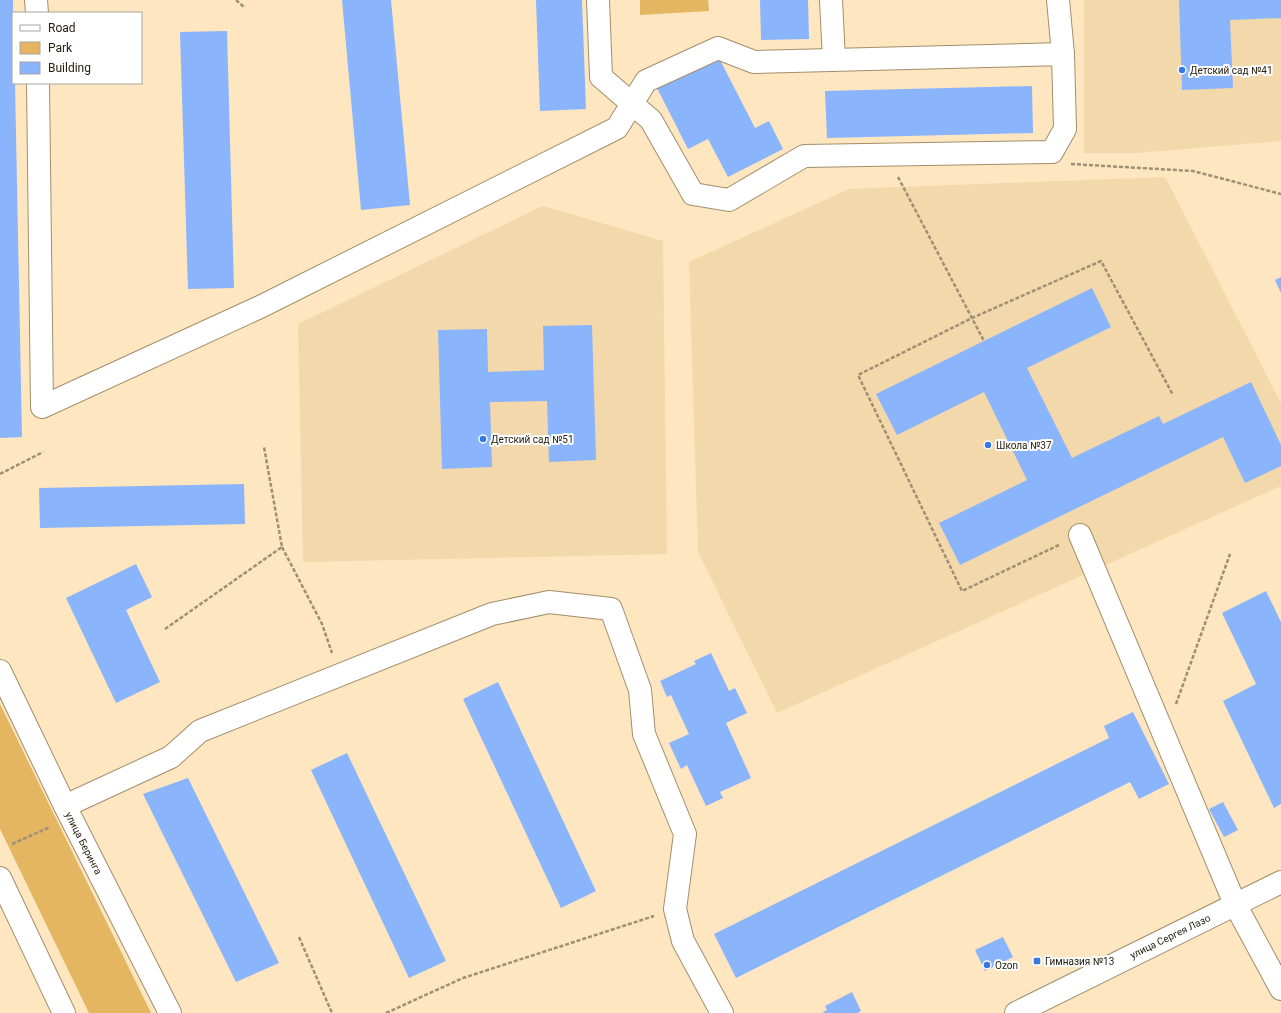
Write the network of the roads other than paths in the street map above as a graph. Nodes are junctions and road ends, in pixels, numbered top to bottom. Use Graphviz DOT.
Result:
graph roads {
  1 [pos="36,0"];
  2 [pos="598,0"];
  3 [pos="831,0"];
  4 [pos="1058,0"];
  5 [pos="37,12"];
  6 [pos="1063,54"];
  7 [pos="834,60"];
  8 [pos="38,84"];
  9 [pos="632,103"];
  10 [pos="1080,535"];
  11 [pos="0,672"];
  12 [pos="65,806"];
  13 [pos="0,878"];
  14 [pos="1281,882"];
  15 [pos="1235,904"];
  16 [pos="1281,989"];
  17 [pos="64,1013"];
  18 [pos="170,1013"];
  19 [pos="722,1013"];
  20 [pos="1016,1013"];
  1 -- 5 [label="street"];
  2 -- 9 [label="street"];
  3 -- 7 [label="street"];
  4 -- 6 [label="street"];
  6 -- 7 [label="street"];
  6 -- 9 [label="street"];
  7 -- 9 [label="street"];
  8 -- 9 [label="street"];
  10 -- 15 [label="street"];
  11 -- 12 [label="street, улица Беринга"];
  12 -- 18 [label="street, улица Беринга"];
  12 -- 19 [label="street"];
  13 -- 17 [label="street"];
  14 -- 15 [label="street, улица Сергея Лазо"];
  15 -- 16 [label="street"];
  15 -- 20 [label="street, улица Сергея Лазо"];
}
